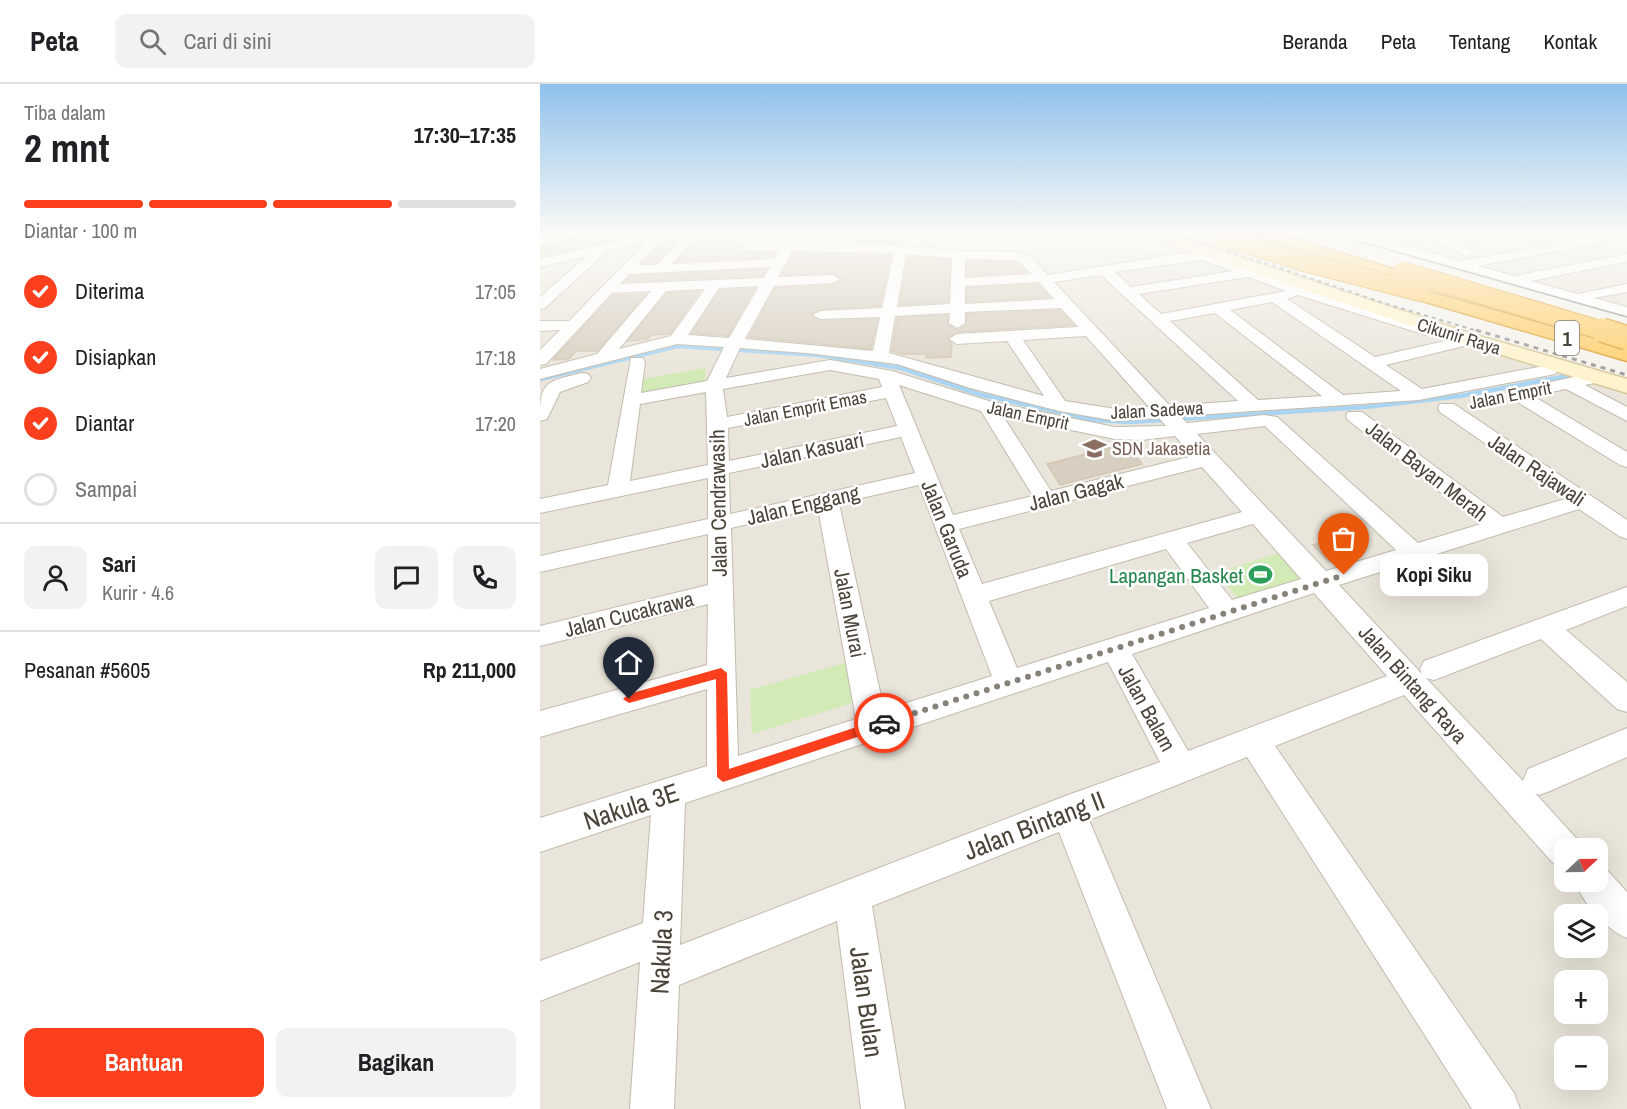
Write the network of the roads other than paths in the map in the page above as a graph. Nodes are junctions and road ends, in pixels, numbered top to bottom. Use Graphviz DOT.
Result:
graph roads {
  1 [pos="769,282"];
  2 [pos="959,282"];
  3 [pos="564,283"];
  4 [pos="613,283"];
  5 [pos="747,283"];
  6 [pos="831,283"];
  7 [pos="895,283"];
  8 [pos="1047,283"];
  9 [pos="1118,283"];
  10 [pos="1185,283"];
  11 [pos="1276,283"];
  12 [pos="1299,283"];
  13 [pos="1342,283"];
  14 [pos="1360,283"];
  15 [pos="1380,283"];
  16 [pos="1385,283"];
  17 [pos="1390,283"];
  18 [pos="1421,283"];
  19 [pos="1442,283"];
  20 [pos="1526,283"];
  21 [pos="716,284"];
  22 [pos="662,287"];
  23 [pos="1627,288"];
  24 [pos="607,289"];
  25 [pos="1128,292"];
  26 [pos="1303,292"];
  27 [pos="1420,292"];
  28 [pos="1275,297"];
  29 [pos="1576,298"];
  30 [pos="1066,303"];
  31 [pos="540,305"];
  32 [pos="957,308"];
  33 [pos="1218,308"];
  34 [pos="889,312"];
  35 [pos="1627,312"];
  36 [pos="1158,319"];
  37 [pos="1390,319"];
  38 [pos="1507,320"];
  39 [pos="573,325"];
  40 [pos="540,326"];
  41 [pos="814,331"];
  42 [pos="1091,331"];
  43 [pos="1325,332"];
  44 [pos="1012,336"];
  45 [pos="1627,338"];
  46 [pos="677,339"];
  47 [pos="957,339"];
  48 [pos="1462,342"];
  49 [pos="1627,348"];
  50 [pos="730,350"];
  51 [pos="543,353"];
  52 [pos="1627,355"];
  53 [pos="602,358"];
  54 [pos="637,362"];
  55 [pos="1372,363"];
  56 [pos="830,365"];
  57 [pos="1627,369"];
  58 [pos="540,374"];
  59 [pos="886,374"];
  60 [pos="955,377"];
  61 [pos="1597,377"];
  62 [pos="1570,384"];
  63 [pos="714,385"];
  64 [pos="1627,386"];
  65 [pos="1419,395"];
  66 [pos="1525,399"];
  67 [pos="631,400"];
  68 [pos="1339,400"];
  69 [pos="1059,405"];
  70 [pos="1253,405"];
  71 [pos="988,407"];
  72 [pos="1447,408"];
  73 [pos="540,415"];
  74 [pos="1627,415"];
  75 [pos="1355,416"];
  76 [pos="1172,419"];
  77 [pos="1269,421"];
  78 [pos="718,424"];
  79 [pos="907,430"];
  80 [pos="1207,459"];
  81 [pos="1627,461"];
  82 [pos="718,469"];
  83 [pos="926,477"];
  84 [pos="618,490"];
  85 [pos="827,500"];
  86 [pos="1046,500"];
  87 [pos="1581,501"];
  88 [pos="540,506"];
  89 [pos="1259,515"];
  90 [pos="719,524"];
  91 [pos="945,525"];
  92 [pos="1499,526"];
  93 [pos="1627,531"];
  94 [pos="1172,540"];
  95 [pos="1414,553"];
  96 [pos="540,564"];
  97 [pos="1320,582"];
  98 [pos="719,592"];
  99 [pos="973,596"];
  100 [pos="1627,596"];
  101 [pos="1226,612"];
  102 [pos="1545,627"];
  103 [pos="540,636"];
  104 [pos="1114,648"];
  105 [pos="721,673"];
  106 [pos="1422,675"];
  107 [pos="1008,682"];
  108 [pos="1627,700"];
  109 [pos="540,724"];
  110 [pos="873,727"];
  111 [pos="1253,740"];
  112 [pos="1627,742"];
  113 [pos="1180,768"];
  114 [pos="723,777"];
  115 [pos="1539,780"];
  116 [pos="669,794"];
  117 [pos="1068,811"];
  118 [pos="540,835"];
  119 [pos="1554,838"];
  120 [pos="1602,892"];
  121 [pos="852,896"];
  122 [pos="1627,919"];
  123 [pos="662,935"];
  124 [pos="660,973"];
  125 [pos="540,981"];
  126 [pos="648,1107"];
  127 [pos="883,1109"];
  128 [pos="1189,1109"];
  129 [pos="1498,1109"];
  1 -- 50 [label="street"];
  2 -- 32 [label="street"];
  3 -- 31 [label="street"];
  4 -- 24 [label="street"];
  5 -- 21 [label="street"];
  6 -- 41 [label="street"];
  7 -- 34 [label="street"];
  8 -- 30 [label="street, Jalan Bintang Raya"];
  9 -- 25 [label="street"];
  10 -- 25 [label="street"];
  11 -- 26 [label="street"];
  12 -- 61 [label="street, Cikunir Raya"];
  13 -- 57 [label="street"];
  14 -- 38 [label="highway"];
  15 -- 38 [label="highway, 1"];
  16 -- 27 [label="highway, bridge"];
  17 -- 27 [label="highway, bridge"];
  18 -- 45 [label="highway, 1"];
  19 -- 45 [label="highway, 1, bridge"];
  20 -- 29 [label="street"];
  21 -- 22 [label="street"];
  21 -- 46 [label="street"];
  22 -- 24 [label="street"];
  22 -- 53 [label="street"];
  23 -- 29 [label="street"];
  24 -- 39 [label="street"];
  25 -- 36 [label="street"];
  26 -- 28 [label="street"];
  26 -- 37 [label="street"];
  27 -- 49 [label="highway, 1"];
  28 -- 33 [label="street"];
  28 -- 43 [label="street"];
  29 -- 35 [label="street"];
  30 -- 32 [label="street"];
  30 -- 42 [label="street, Jalan Bintang Raya"];
  32 -- 34 [label="street"];
  32 -- 47 [label="street"];
  33 -- 36 [label="street"];
  33 -- 68 [label="street"];
  34 -- 41 [label="street"];
  34 -- 59 [label="street"];
  36 -- 70 [label="street"];
  37 -- 43 [label="street"];
  37 -- 48 [label="street"];
  38 -- 52 [label="highway, 1"];
  39 -- 40 [label="street"];
  39 -- 51 [label="street"];
  41 -- 50 [label="street, Jalan Sadewa"];
  41 -- 59 [label="street, Jalan Sadewa"];
  42 -- 44 [label="street"];
  42 -- 76 [label="street, Jalan Bintang Raya"];
  43 -- 55 [label="street"];
  44 -- 47 [label="street"];
  44 -- 69 [label="street"];
  46 -- 50 [label="street"];
  46 -- 53 [label="street"];
  47 -- 60 [label="street"];
  48 -- 55 [label="street"];
  48 -- 65 [label="street, Jalan Sadewa"];
  50 -- 54 [label="street"];
  50 -- 56 [label="street"];
  50 -- 63 [label="street"];
  53 -- 58 [label="street"];
  54 -- 67 [label="street"];
  54 -- 73 [label="street"];
  55 -- 65 [label="street"];
  56 -- 59 [label="street, Jalan Emprit"];
  56 -- 63 [label="street, Jalan Emprit"];
  59 -- 60 [label="street, Jalan Sadewa"];
  59 -- 71 [label="street, Jalan Emprit"];
  59 -- 78 [label="street, Jalan Emprit Emas"];
  59 -- 79 [label="street, Jalan Garuda"];
  60 -- 69 [label="street, Jalan Sadewa"];
  61 -- 62 [label="street, Jalan Emprit"];
  61 -- 64 [label="street, Cikunir Raya"];
  62 -- 72 [label="street, Jalan Emprit"];
  62 -- 74 [label="street"];
  63 -- 67 [label="street, Jalan Emprit"];
  63 -- 78 [label="street, Jalan Cendrawasih"];
  65 -- 68 [label="street, Jalan Sadewa"];
  66 -- 81 [label="street"];
  67 -- 84 [label="street"];
  68 -- 70 [label="street, Jalan Sadewa"];
  69 -- 76 [label="street, Jalan Sadewa"];
  70 -- 76 [label="street, Jalan Sadewa"];
  71 -- 76 [label="street, Jalan Emprit"];
  71 -- 86 [label="street"];
  72 -- 75 [label="street, Jalan Emprit"];
  72 -- 87 [label="street, Jalan Rajawali"];
  75 -- 77 [label="street, Jalan Emprit"];
  75 -- 92 [label="street, Jalan Bayan Merah"];
  76 -- 77 [label="street, Jalan Emprit"];
  76 -- 80 [label="street, Jalan Bintang Raya"];
  77 -- 95 [label="street"];
  78 -- 82 [label="street, Jalan Cendrawasih"];
  79 -- 82 [label="street, Jalan Kasuari"];
  79 -- 83 [label="street, Jalan Garuda"];
  80 -- 86 [label="street, Jalan Gagak"];
  80 -- 89 [label="street, Jalan Bintang Raya"];
  82 -- 84 [label="street, Jalan Kasuari"];
  82 -- 90 [label="street, Jalan Cendrawasih"];
  83 -- 85 [label="street, Jalan Enggang"];
  83 -- 91 [label="street, Jalan Garuda"];
  84 -- 88 [label="street, Jalan Kasuari"];
  85 -- 90 [label="street, Jalan Enggang"];
  85 -- 110 [label="street, Jalan Murai"];
  86 -- 91 [label="street, Jalan Gagak"];
  87 -- 92 [label="street, Nakula 3E"];
  87 -- 93 [label="street, Jalan Rajawali"];
  89 -- 94 [label="street"];
  89 -- 97 [label="street, Jalan Bintang Raya"];
  90 -- 96 [label="street, Jalan Enggang"];
  90 -- 98 [label="street, Jalan Cendrawasih"];
  91 -- 99 [label="street, Jalan Garuda"];
  92 -- 95 [label="street, Nakula 3E"];
  94 -- 99 [label="street"];
  94 -- 101 [label="street"];
  95 -- 97 [label="street, Nakula 3E"];
  97 -- 101 [label="street, Nakula 3E"];
  97 -- 106 [label="street, Jalan Bintang Raya"];
  98 -- 103 [label="street, Jalan Cucakrawa"];
  98 -- 105 [label="street, Jalan Cendrawasih"];
  99 -- 107 [label="street, Jalan Garuda"];
  100 -- 102 [label="street, Jalan Bintang II"];
  101 -- 104 [label="street, Nakula 3E"];
  102 -- 106 [label="street, Jalan Bintang II"];
  102 -- 108 [label="street"];
  104 -- 107 [label="street, Nakula 3E"];
  104 -- 113 [label="street, Jalan Balam"];
  105 -- 109 [label="street"];
  105 -- 114 [label="street, Jalan Cendrawasih"];
  106 -- 111 [label="street, Jalan Bintang II"];
  106 -- 119 [label="street, Jalan Bintang Raya"];
  107 -- 110 [label="street, Nakula 3E"];
  110 -- 114 [label="street, Nakula 3E"];
  111 -- 113 [label="street, Jalan Bintang II"];
  111 -- 129 [label="street"];
  112 -- 115 [label="street"];
  113 -- 117 [label="street, Jalan Bintang II"];
  114 -- 116 [label="street, Nakula 3E"];
  116 -- 118 [label="street, Nakula 3E"];
  116 -- 123 [label="street, Nakula 3"];
  117 -- 121 [label="street, Jalan Bintang II"];
  117 -- 128 [label="street"];
  120 -- 122 [label="street"];
  121 -- 124 [label="street, Jalan Bintang II"];
  121 -- 127 [label="street, Jalan Bulan"];
  123 -- 124 [label="street, Nakula 3"];
  123 -- 125 [label="street"];
  124 -- 126 [label="street, Nakula 3"];
}
